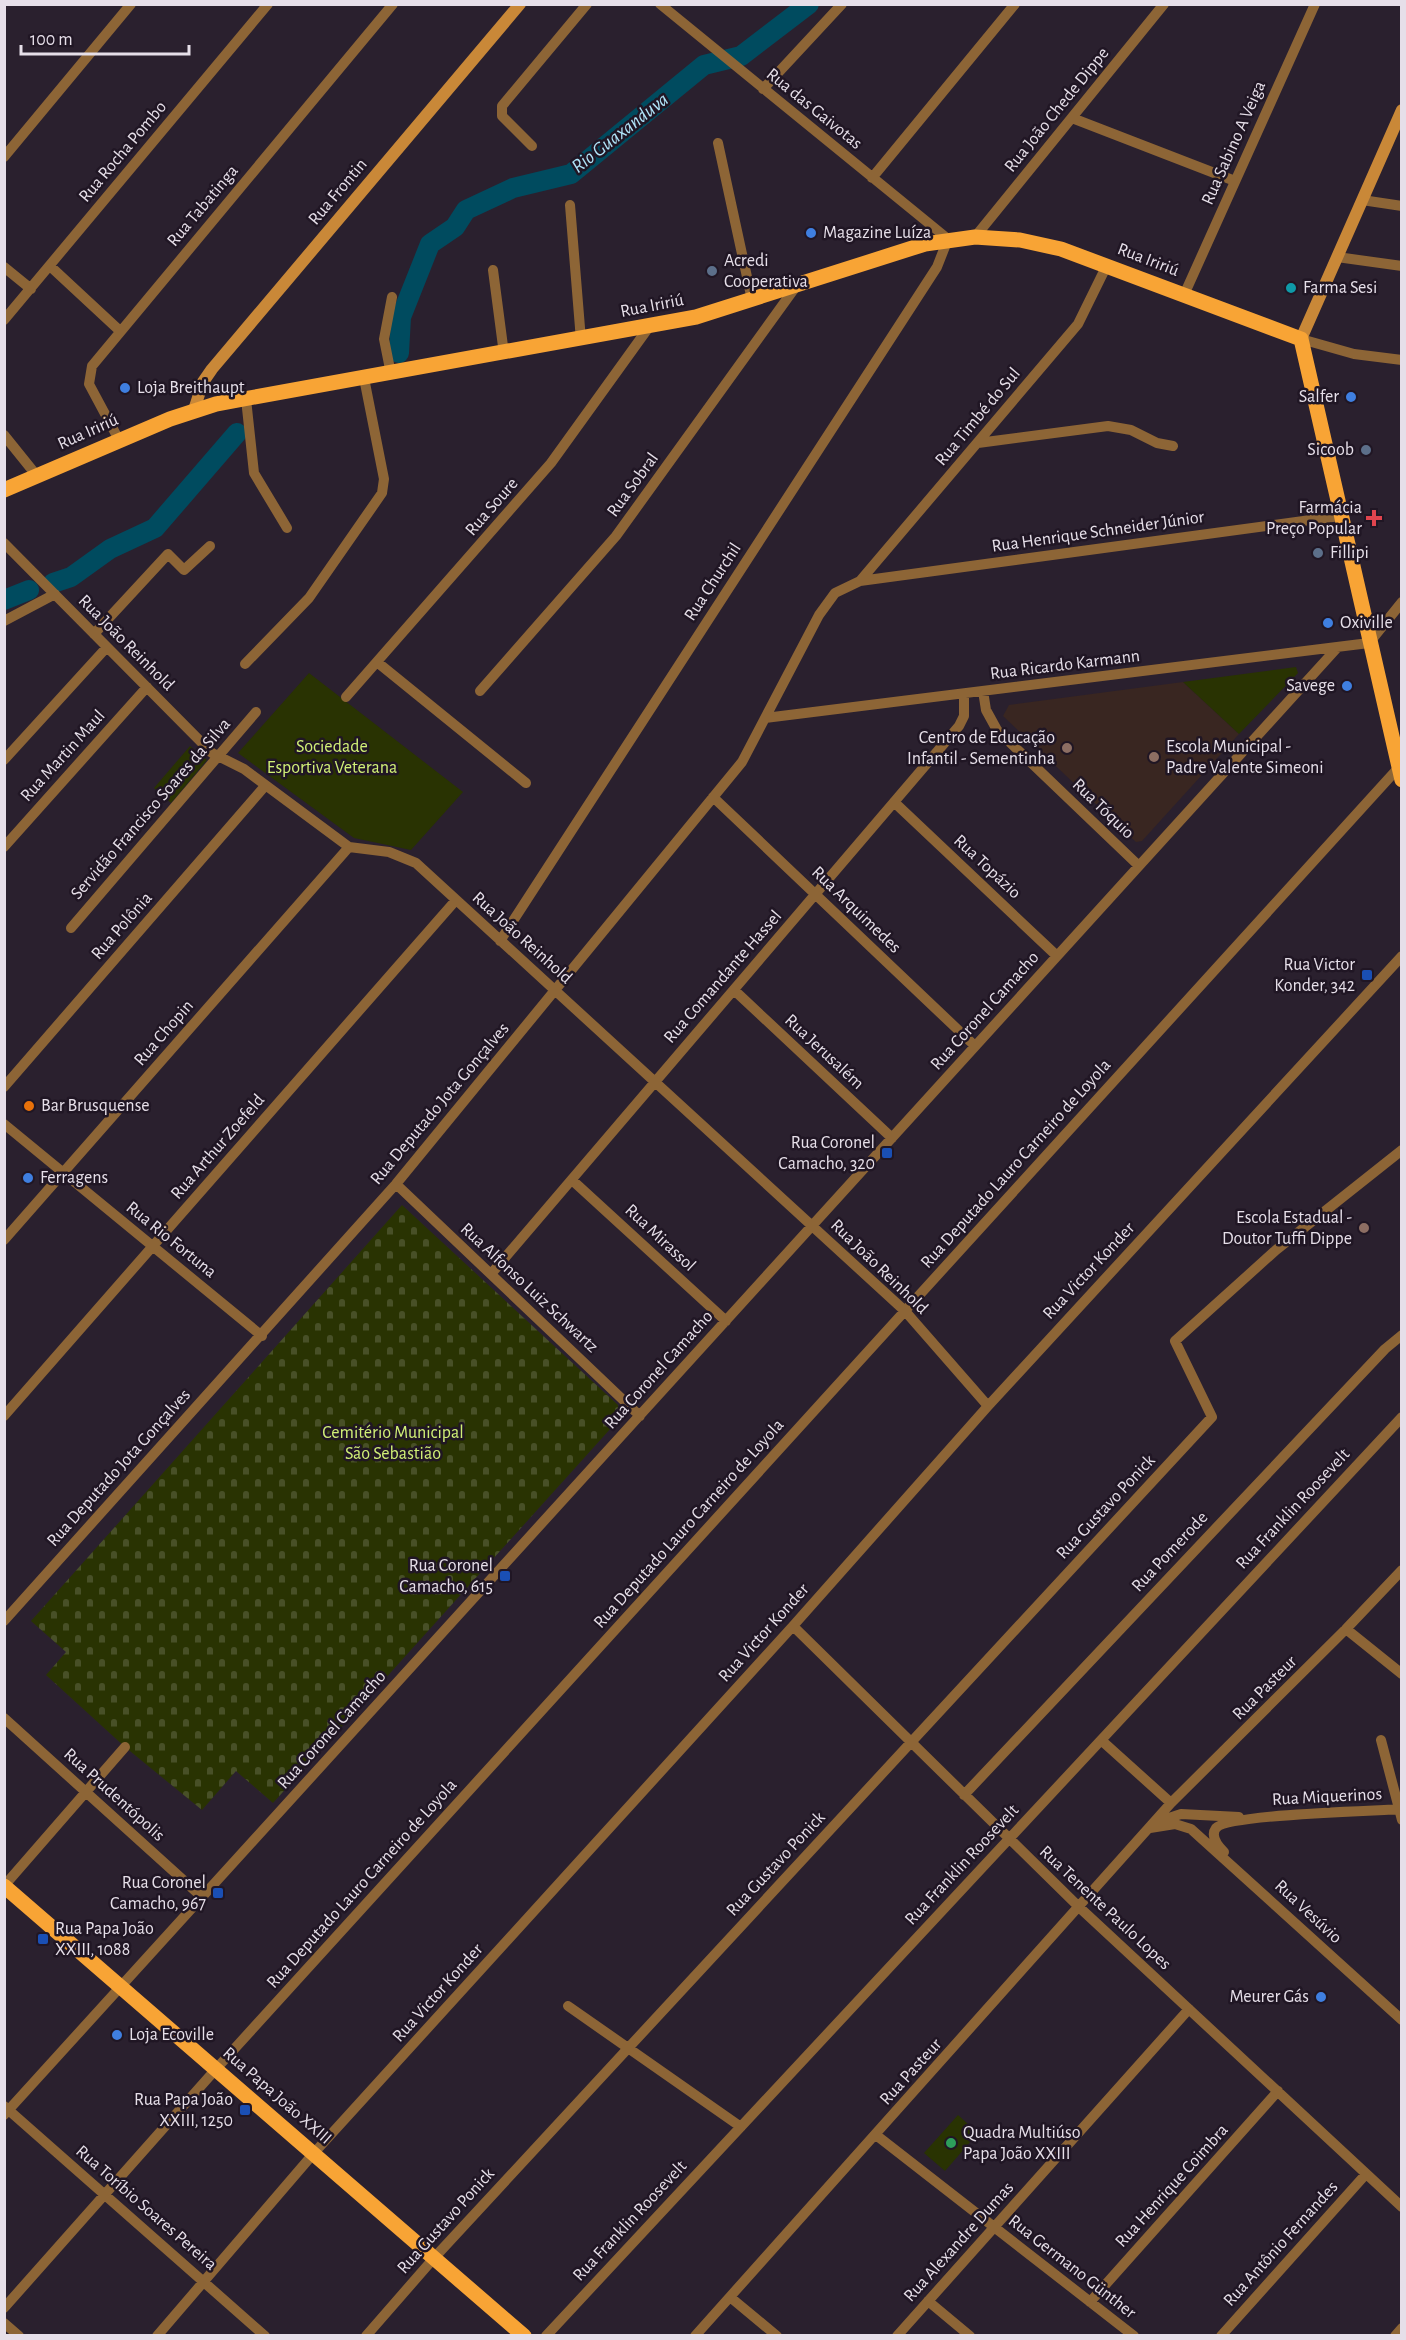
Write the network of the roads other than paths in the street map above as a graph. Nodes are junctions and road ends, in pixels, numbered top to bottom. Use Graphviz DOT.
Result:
graph roads {
  1 [pos="131,4"];
  2 [pos="268,4"];
  3 [pos="393,4"];
  4 [pos="520,4"];
  5 [pos="587,4"];
  6 [pos="660,4"];
  7 [pos="842,4"];
  8 [pos="1015,4"];
  9 [pos="1164,4"];
  10 [pos="1315,4"];
  11 [pos="763,89"];
  12 [pos="1401,110"];
  13 [pos="1072,118"];
  14 [pos="718,143"];
  15 [pos="532,146"];
  16 [pos="4,157"];
  17 [pos="872,178"];
  18 [pos="1235,181"];
  19 [pos="1362,200"];
  20 [pos="570,205"];
  21 [pos="1401,206"];
  22 [pos="975,237"];
  23 [pos="948,239"];
  24 [pos="1337,257"];
  25 [pos="1107,265"];
  26 [pos="50,266"];
  27 [pos="1401,266"];
  28 [pos="4,267"];
  29 [pos="493,270"];
  30 [pos="797,285"];
  31 [pos="31,289"];
  32 [pos="1184,295"];
  33 [pos="392,297"];
  34 [pos="752,300"];
  35 [pos="4,320"];
  36 [pos="650,327"];
  37 [pos="120,331"];
  38 [pos="1301,339"];
  39 [pos="581,340"];
  40 [pos="504,354"];
  41 [pos="1401,360"];
  42 [pos="391,374"];
  43 [pos="364,378"];
  44 [pos="246,399"];
  45 [pos="194,410"];
  46 [pos="4,435"];
  47 [pos="119,441"];
  48 [pos="978,443"];
  49 [pos="1173,446"];
  50 [pos="37,476"];
  51 [pos="4,490"];
  52 [pos="1340,516"];
  53 [pos="287,528"];
  54 [pos="4,543"];
  55 [pos="210,546"];
  56 [pos="860,581"];
  57 [pos="48,587"];
  58 [pos="1401,602"];
  59 [pos="4,621"];
  60 [pos="94,634"];
  61 [pos="1369,644"];
  62 [pos="107,647"];
  63 [pos="1337,648"];
  64 [pos="377,662"];
  65 [pos="245,664"];
  66 [pos="147,687"];
  67 [pos="480,691"];
  68 [pos="983,691"];
  69 [pos="964,694"];
  70 [pos="346,698"];
  71 [pos="256,712"];
  72 [pos="765,718"];
  73 [pos="218,756"];
  74 [pos="4,760"];
  75 [pos="1400,771"];
  76 [pos="526,783"];
  77 [pos="265,786"];
  78 [pos="713,797"];
  79 [pos="894,802"];
  80 [pos="349,847"];
  81 [pos="4,848"];
  82 [pos="1139,866"];
  83 [pos="815,894"];
  84 [pos="456,900"];
  85 [pos="71,928"];
  86 [pos="500,941"];
  87 [pos="1057,956"];
  88 [pos="1401,956"];
  89 [pos="555,990"];
  90 [pos="734,990"];
  91 [pos="975,1046"];
  92 [pos="655,1082"];
  93 [pos="4,1087"];
  94 [pos="4,1124"];
  95 [pos="892,1138"];
  96 [pos="1401,1150"];
  97 [pos="64,1173"];
  98 [pos="572,1180"];
  99 [pos="396,1184"];
  100 [pos="812,1226"];
  101 [pos="4,1240"];
  102 [pos="153,1246"];
  103 [pos="491,1274"];
  104 [pos="905,1311"];
  105 [pos="726,1321"];
  106 [pos="1401,1335"];
  107 [pos="262,1336"];
  108 [pos="988,1406"];
  109 [pos="4,1416"];
  110 [pos="640,1416"];
  111 [pos="1401,1417"];
  112 [pos="1401,1570"];
  113 [pos="4,1622"];
  114 [pos="793,1626"];
  115 [pos="1346,1629"];
  116 [pos="1401,1674"];
  117 [pos="4,1718"];
  118 [pos="1101,1740"];
  119 [pos="1381,1740"];
  120 [pos="911,1743"];
  121 [pos="125,1747"];
  122 [pos="1195,1780"];
  123 [pos="86,1792"];
  124 [pos="964,1795"];
  125 [pos="1171,1803"];
  126 [pos="1401,1813"];
  127 [pos="1190,1814"];
  128 [pos="1254,1817"];
  129 [pos="1152,1826"];
  130 [pos="1008,1839"];
  131 [pos="1239,1871"];
  132 [pos="4,1886"];
  133 [pos="202,1897"];
  134 [pos="1080,1908"];
  135 [pos="121,1987"];
  136 [pos="568,2006"];
  137 [pos="1189,2009"];
  138 [pos="1401,2020"];
  139 [pos="628,2048"];
  140 [pos="216,2069"];
  141 [pos="1278,2091"];
  142 [pos="6,2110"];
  143 [pos="741,2127"];
  144 [pos="876,2135"];
  145 [pos="314,2153"];
  146 [pos="1366,2174"];
  147 [pos="105,2194"];
  148 [pos="1401,2207"];
  149 [pos="994,2228"];
  150 [pos="434,2258"];
  151 [pos="204,2281"];
  152 [pos="730,2297"];
  153 [pos="928,2301"];
  154 [pos="1090,2302"];
  155 [pos="4,2308"];
  156 [pos="4,2323"];
  157 [pos="1401,2328"];
  158 [pos="19,2336"];
  159 [pos="157,2336"];
  160 [pos="265,2336"];
  161 [pos="366,2336"];
  162 [pos="524,2336"];
  163 [pos="546,2336"];
  164 [pos="695,2336"];
  165 [pos="777,2336"];
  166 [pos="897,2336"];
  167 [pos="970,2336"];
  168 [pos="1134,2336"];
  169 [pos="1221,2336"];
  170 [pos="1395,2336"];
  1 -- 16 [label="street"];
  2 -- 26 [label="street, Rua Rocha Pombo"];
  3 -- 37 [label="street, Rua Tabatinga"];
  4 -- 45 [label="street, Rua Frontin"];
  5 -- 15 [label="street"];
  6 -- 11 [label="street, Rua das Gaivotas"];
  7 -- 11 [label="street"];
  8 -- 17 [label="street"];
  9 -- 13 [label="street, Rua João Chede Dippe"];
  10 -- 18 [label="street, Rua Sabino A Veiga"];
  11 -- 17 [label="street, Rua das Gaivotas"];
  12 -- 19 [label="street"];
  13 -- 18 [label="street"];
  13 -- 22 [label="street, Rua João Chede Dippe"];
  14 -- 34 [label="street"];
  17 -- 23 [label="street, Rua das Gaivotas"];
  18 -- 32 [label="street, Rua Sabino A Veiga"];
  19 -- 21 [label="street"];
  19 -- 24 [label="street"];
  20 -- 39 [label="street"];
  22 -- 23 [label="main road, Rua Iririú"];
  22 -- 25 [label="main road, Rua Iririú"];
  23 -- 30 [label="main road, Rua Iririú"];
  23 -- 86 [label="street, Rua Churchil"];
  24 -- 27 [label="street"];
  24 -- 38 [label="street"];
  25 -- 32 [label="main road, Rua Iririú"];
  25 -- 48 [label="street, Rua Timbé do Sul"];
  26 -- 31 [label="street, Rua Rocha Pombo"];
  26 -- 37 [label="street"];
  28 -- 31 [label="street"];
  29 -- 40 [label="street"];
  30 -- 34 [label="main road, Rua Iririú"];
  30 -- 67 [label="street, Rua Sobral"];
  31 -- 35 [label="street, Rua Rocha Pombo"];
  32 -- 38 [label="main road, Rua Iririú"];
  33 -- 42 [label="street"];
  34 -- 36 [label="main road, Rua Iririú"];
  36 -- 39 [label="main road, Rua Iririú"];
  36 -- 64 [label="street, Rua Soure"];
  37 -- 47 [label="street, Rua Tabatinga"];
  38 -- 41 [label="street"];
  38 -- 52 [label="main road"];
  39 -- 40 [label="main road, Rua Iririú"];
  40 -- 42 [label="main road, Rua Iririú"];
  42 -- 43 [label="main road, Rua Iririú"];
  43 -- 44 [label="main road, Rua Iririú"];
  43 -- 65 [label="street"];
  44 -- 45 [label="main road, Rua Iririú"];
  44 -- 53 [label="street"];
  45 -- 47 [label="main road, Rua Iririú"];
  46 -- 50 [label="street"];
  47 -- 50 [label="main road, Rua Iririú"];
  48 -- 49 [label="street"];
  48 -- 56 [label="street, Rua Timbé do Sul"];
  50 -- 51 [label="main road, Rua Iririú"];
  52 -- 56 [label="street, Rua Henrique Schneider Júnior"];
  52 -- 61 [label="main road"];
  54 -- 57 [label="street, Rua João Reinhold"];
  55 -- 60 [label="street"];
  56 -- 72 [label="street, Rua Deputado Jota Gonçalves"];
  57 -- 59 [label="street"];
  57 -- 60 [label="street, Rua João Reinhold"];
  58 -- 61 [label="street"];
  60 -- 62 [label="street, Rua João Reinhold"];
  61 -- 63 [label="street, Rua Ricardo Karmann"];
  61 -- 75 [label="main road"];
  62 -- 66 [label="street, Rua João Reinhold"];
  62 -- 74 [label="street"];
  63 -- 68 [label="street, Rua Ricardo Karmann"];
  63 -- 82 [label="street, Rua Coronel Camacho"];
  64 -- 70 [label="street, Rua Soure"];
  64 -- 76 [label="street"];
  66 -- 73 [label="street, Rua João Reinhold"];
  66 -- 81 [label="street, Rua Martin Maul"];
  68 -- 69 [label="street, Rua Ricardo Karmann"];
  68 -- 82 [label="street, Rua Tóquio"];
  69 -- 72 [label="street, Rua Ricardo Karmann"];
  69 -- 79 [label="street, Rua Comandante Hassel"];
  71 -- 73 [label="street, Servidão Francisco Soares da Silva"];
  72 -- 78 [label="street, Rua Deputado Jota Gonçalves"];
  73 -- 77 [label="street, Rua João Reinhold"];
  73 -- 85 [label="street, Servidão Francisco Soares da Silva"];
  75 -- 104 [label="street, Rua Deputado Lauro Carneiro de Loyola"];
  77 -- 80 [label="street, Rua João Reinhold"];
  77 -- 93 [label="street, Rua Polônia"];
  78 -- 83 [label="street, Rua Arquimedes"];
  78 -- 89 [label="street, Rua Deputado Jota Gonçalves"];
  79 -- 83 [label="street, Rua Comandante Hassel"];
  79 -- 87 [label="street, Rua Topázio"];
  80 -- 84 [label="street, Rua João Reinhold"];
  80 -- 97 [label="street, Rua Chopin"];
  82 -- 87 [label="street, Rua Coronel Camacho"];
  83 -- 90 [label="street, Rua Comandante Hassel"];
  83 -- 91 [label="street, Rua Arquimedes"];
  84 -- 86 [label="street, Rua João Reinhold"];
  84 -- 102 [label="street, Rua Arthur Zoefeld"];
  86 -- 89 [label="street, Rua João Reinhold"];
  87 -- 91 [label="street, Rua Coronel Camacho"];
  88 -- 108 [label="street, Rua Victor Konder"];
  89 -- 92 [label="street, Rua João Reinhold"];
  89 -- 99 [label="street, Rua Deputado Jota Gonçalves"];
  90 -- 92 [label="street, Rua Comandante Hassel"];
  90 -- 95 [label="street, Rua Jerusalém"];
  91 -- 95 [label="street, Rua Coronel Camacho"];
  92 -- 98 [label="street, Rua Comandante Hassel"];
  92 -- 100 [label="street, Rua João Reinhold"];
  94 -- 97 [label="street, Rua Rio Fortuna"];
  95 -- 100 [label="street, Rua Coronel Camacho"];
  96 -- 120 [label="street, Rua Gustavo Ponick"];
  97 -- 101 [label="street, Rua Chopin"];
  97 -- 102 [label="street, Rua Rio Fortuna"];
  98 -- 103 [label="street, Rua Comandante Hassel"];
  98 -- 105 [label="street, Rua Mirassol"];
  99 -- 103 [label="street, Rua Alfonso Luiz Schwartz"];
  99 -- 107 [label="street, Rua Deputado Jota Gonçalves"];
  100 -- 104 [label="street, Rua João Reinhold"];
  100 -- 105 [label="street, Rua Coronel Camacho"];
  102 -- 107 [label="street, Rua Rio Fortuna"];
  102 -- 109 [label="street, Rua Arthur Zoefeld"];
  103 -- 110 [label="street, Rua Alfonso Luiz Schwartz"];
  104 -- 108 [label="street, Rua João Reinhold"];
  104 -- 140 [label="street, Rua Deputado Lauro Carneiro de Loyola"];
  105 -- 110 [label="street, Rua Coronel Camacho"];
  106 -- 124 [label="street, Rua Pomerode"];
  107 -- 113 [label="street, Rua Deputado Jota Gonçalves"];
  108 -- 114 [label="street, Rua Victor Konder"];
  110 -- 133 [label="street, Rua Coronel Camacho"];
  111 -- 118 [label="street, Rua Franklin Roosevelt"];
  112 -- 115 [label="street, Rua Pasteur"];
  114 -- 120 [label="street, Rua Tenente Paulo Lopes"];
  114 -- 145 [label="street, Rua Victor Konder"];
  115 -- 116 [label="street"];
  115 -- 122 [label="street, Rua Pasteur"];
  117 -- 123 [label="street, Rua Prudentópolis"];
  118 -- 125 [label="street"];
  118 -- 130 [label="street, Rua Franklin Roosevelt"];
  119 -- 126 [label="street"];
  120 -- 124 [label="street, Rua Tenente Paulo Lopes"];
  120 -- 139 [label="street, Rua Gustavo Ponick"];
  121 -- 123 [label="street"];
  122 -- 125 [label="street, Rua Pasteur"];
  122 -- 127 [label="street"];
  123 -- 132 [label="street"];
  123 -- 133 [label="street, Rua Prudentópolis"];
  124 -- 130 [label="street, Rua Tenente Paulo Lopes"];
  125 -- 129 [label="street, Rua Pasteur"];
  126 -- 128 [label="street, Rua Miquerinos"];
  127 -- 128 [label="street, Rua Miquerinos"];
  127 -- 129 [label="street, Rua Miquerinos"];
  128 -- 131 [label="street, Rua Miquerinos"];
  129 -- 131 [label="street, Rua Vesúvio"];
  129 -- 134 [label="street, Rua Pasteur"];
  130 -- 134 [label="street, Rua Tenente Paulo Lopes"];
  130 -- 143 [label="street, Rua Franklin Roosevelt"];
  131 -- 138 [label="street, Rua Vesúvio"];
  132 -- 135 [label="main road, Rua Papa João XXIII"];
  133 -- 135 [label="street, Rua Coronel Camacho"];
  134 -- 137 [label="street, Rua Tenente Paulo Lopes"];
  134 -- 144 [label="street, Rua Pasteur"];
  135 -- 140 [label="main road, Rua Papa João XXIII"];
  135 -- 142 [label="street, Rua Coronel Camacho"];
  136 -- 139 [label="street"];
  137 -- 141 [label="street, Rua Tenente Paulo Lopes"];
  137 -- 149 [label="street, Rua Alexandre Dumas"];
  139 -- 143 [label="street"];
  139 -- 150 [label="street, Rua Gustavo Ponick"];
  140 -- 145 [label="main road, Rua Papa João XXIII"];
  140 -- 147 [label="street, Rua Deputado Lauro Carneiro de Loyola"];
  141 -- 146 [label="street, Rua Tenente Paulo Lopes"];
  141 -- 154 [label="street, Rua Henrique Coimbra"];
  142 -- 147 [label="street, Rua Toríbio Soares Pereira"];
  143 -- 163 [label="street, Rua Franklin Roosevelt"];
  144 -- 149 [label="street, Rua Germano Günther"];
  144 -- 152 [label="street, Rua Pasteur"];
  145 -- 150 [label="main road, Rua Papa João XXIII"];
  145 -- 151 [label="street, Rua Victor Konder"];
  146 -- 148 [label="street, Rua Tenente Paulo Lopes"];
  146 -- 169 [label="street, Rua Antônio Fernandes"];
  147 -- 151 [label="street, Rua Toríbio Soares Pereira"];
  147 -- 155 [label="street, Rua Deputado Lauro Carneiro de Loyola"];
  149 -- 153 [label="street, Rua Alexandre Dumas"];
  149 -- 154 [label="street, Rua Germano Günther"];
  150 -- 161 [label="street, Rua Gustavo Ponick"];
  150 -- 162 [label="main road, Rua Papa João XXIII"];
  151 -- 159 [label="street, Rua Victor Konder"];
  151 -- 160 [label="street, Rua Toríbio Soares Pereira"];
  152 -- 164 [label="street, Rua Pasteur"];
  152 -- 165 [label="street"];
  153 -- 166 [label="street, Rua Alexandre Dumas"];
  153 -- 167 [label="street"];
  154 -- 168 [label="street, Rua Germano Günther"];
  156 -- 158 [label="street"];
  157 -- 170 [label="street"];
}
